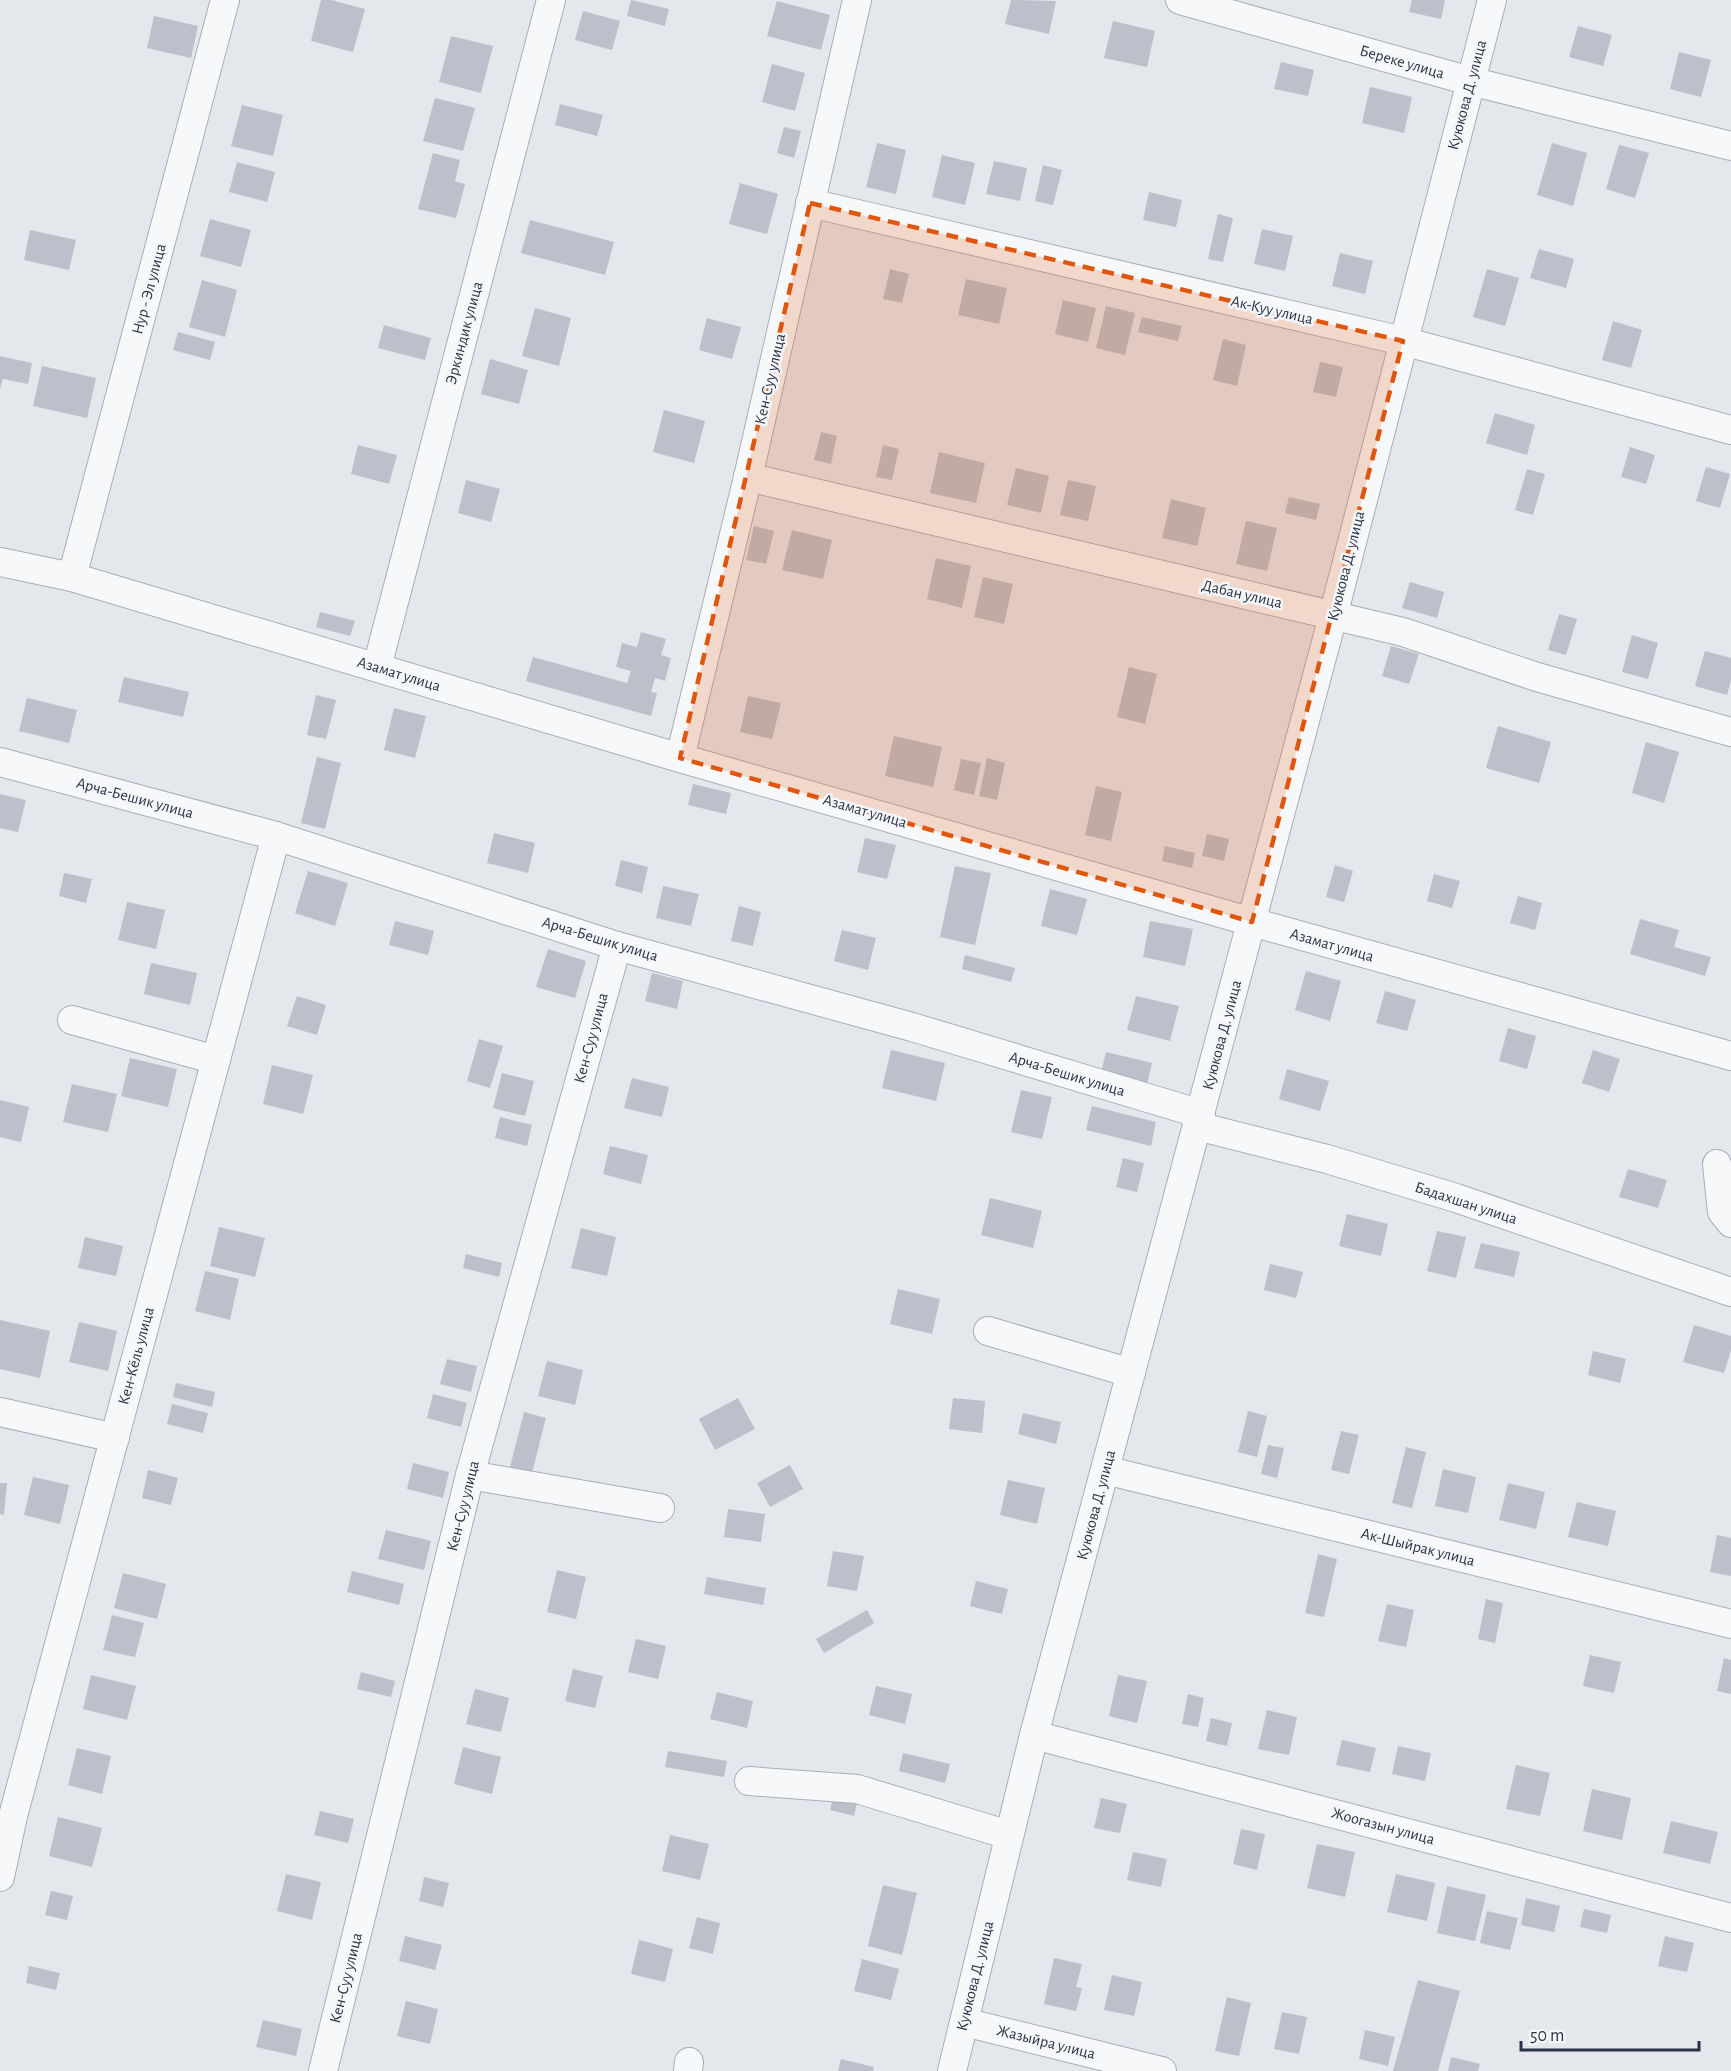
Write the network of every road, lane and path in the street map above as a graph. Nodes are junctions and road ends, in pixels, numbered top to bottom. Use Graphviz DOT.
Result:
graph roads {
  1 [pos="225,0"];
  2 [pos="551,0"];
  3 [pos="858,0"];
  4 [pos="1180,0"];
  5 [pos="1492,0"];
  6 [pos="1470,81"];
  7 [pos="1731,146"];
  8 [pos="810,203"];
  9 [pos="1403,341"];
  10 [pos="1731,430"];
  11 [pos="748,477"];
  12 [pos="0,562"];
  13 [pos="72,577"];
  14 [pos="1333,616"];
  15 [pos="377,667"];
  16 [pos="1731,732"];
  17 [pos="680,758"];
  18 [pos="0,762"];
  19 [pos="276,836"];
  20 [pos="1252,922"];
  21 [pos="617,946"];
  22 [pos="72,1020"];
  23 [pos="1731,1056"];
  24 [pos="216,1060"];
  25 [pos="1199,1120"];
  26 [pos="1718,1164"];
  27 [pos="1731,1223"];
  28 [pos="1731,1292"];
  29 [pos="988,1331"];
  30 [pos="1131,1373"];
  31 [pos="0,1413"];
  32 [pos="115,1438"];
  33 [pos="1105,1470"];
  34 [pos="470,1475"];
  35 [pos="660,1508"];
  36 [pos="1731,1624"];
  37 [pos="1034,1735"];
  38 [pos="749,1781"];
  39 [pos="7,1815"];
  40 [pos="1009,1835"];
  41 [pos="0,1877"];
  42 [pos="1731,1918"];
  43 [pos="964,2022"];
  44 [pos="323,2071"];
  45 [pos="952,2071"];
  46 [pos="1162,2071"];
  1 -- 13 [label="street, Нур - Эл улица"];
  2 -- 15 [label="street, Эркиндик улица"];
  3 -- 8 [label="street, Кен-Суу улица"];
  4 -- 6 [label="street, Береке улица"];
  5 -- 6 [label="street, Куюкова Д. улица"];
  6 -- 7 [label="street, Береке улица"];
  6 -- 9 [label="street, Куюкова Д. улица"];
  8 -- 9 [label="street, Ак-Куу улица"];
  8 -- 11 [label="street, Кен-Суу улица"];
  9 -- 10 [label="street, Ак-Куу улица"];
  9 -- 14 [label="street, Куюкова Д. улица"];
  11 -- 14 [label="street, Дабан улица"];
  11 -- 17 [label="street, Кен-Суу улица"];
  12 -- 13 [label="street, Азамат улица"];
  13 -- 15 [label="street, Азамат улица"];
  14 -- 16 [label="street, Дабан улица"];
  14 -- 20 [label="street, Куюкова Д. улица"];
  15 -- 17 [label="street, Азамат улица"];
  17 -- 20 [label="street, Азамат улица"];
  18 -- 19 [label="street, Арча-Бешик улица"];
  19 -- 21 [label="street, Арча-Бешик улица"];
  19 -- 24 [label="street, Кен-Кёль улица"];
  20 -- 23 [label="street, Азамат улица"];
  20 -- 25 [label="street, Куюкова Д. улица"];
  21 -- 25 [label="street, Арча-Бешик улица"];
  21 -- 34 [label="street, Кен-Суу улица"];
  22 -- 24 [label="street"];
  24 -- 32 [label="street, Кен-Кёль улица"];
  25 -- 28 [label="street, Бадахшан улица"];
  25 -- 30 [label="street, Куюкова Д. улица"];
  26 -- 27 [label="street"];
  29 -- 30 [label="street"];
  30 -- 33 [label="street, Куюкова Д. улица"];
  31 -- 32 [label="street"];
  32 -- 39 [label="street, Кен-Кёль улица"];
  33 -- 36 [label="street, Ак-Шыйрак улица"];
  33 -- 37 [label="street, Куюкова Д. улица"];
  34 -- 35 [label="street"];
  34 -- 44 [label="street, Кен-Суу улица"];
  37 -- 40 [label="street, Куюкова Д. улица"];
  37 -- 42 [label="street, Жоогазын улица"];
  38 -- 40 [label="street"];
  39 -- 41 [label="street, Кен-Кёль улица"];
  40 -- 43 [label="street, Куюкова Д. улица"];
  43 -- 45 [label="street, Куюкова Д. улица"];
  43 -- 46 [label="street, Жазыйра улица"];
}
